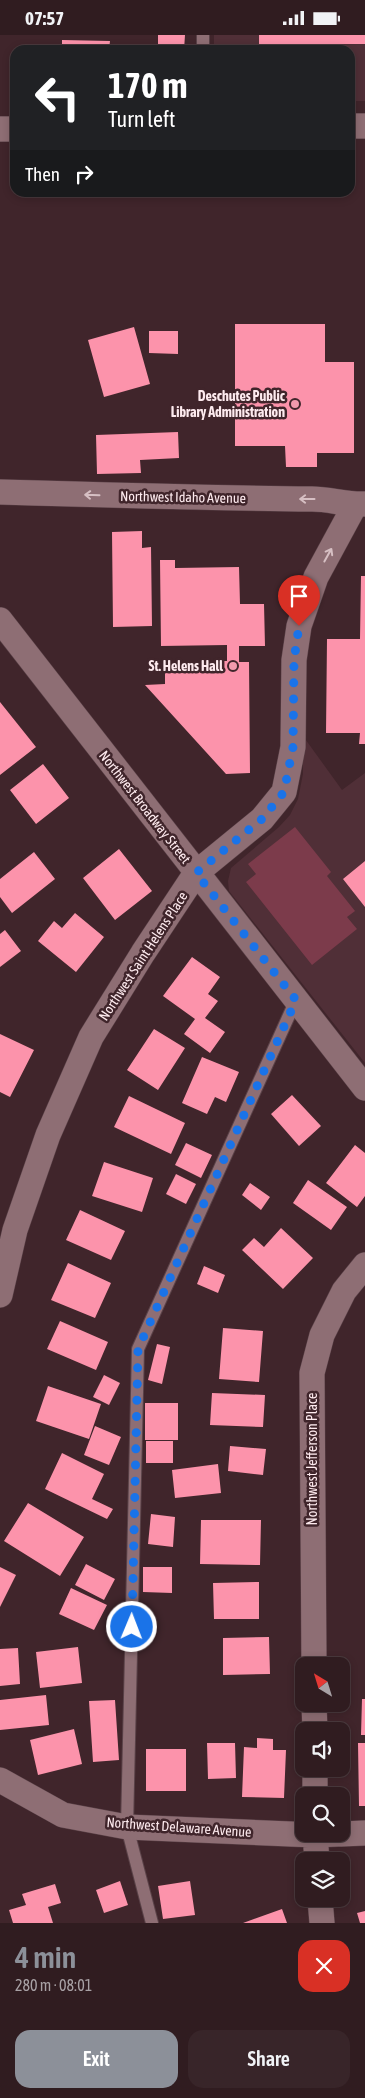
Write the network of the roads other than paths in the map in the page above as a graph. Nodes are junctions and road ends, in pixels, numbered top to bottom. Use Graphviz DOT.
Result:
graph roads {
  1 [pos="0,492"];
  2 [pos="360,504"];
  3 [pos="0,620"];
  4 [pos="196,873"];
  5 [pos="296,1000"];
  6 [pos="365,1088"];
  7 [pos="365,1265"];
  8 [pos="0,1295"];
  9 [pos="314,1657"];
  10 [pos="0,1780"];
  11 [pos="127,1827"];
  12 [pos="295,1833"];
  13 [pos="350,1833"];
  14 [pos="365,1833"];
  15 [pos="321,1907"];
  16 [pos="152,1923"];
  17 [pos="322,1923"];
  2 -- 1 [label="street, Northwest Idaho Avenue, one-way"];
  4 -- 2 [label="street, Northwest Saint Helens Place, one-way"];
  3 -- 4 [label="street, Northwest Broadway Street"];
  4 -- 5 [label="street, Northwest Broadway Street"];
  4 -- 8 [label="street, Northwest Saint Helens Place"];
  5 -- 6 [label="street, Northwest Broadway Street"];
  5 -- 11 [label="lane"];
  7 -- 9 [label="street, Northwest Jefferson Place"];
  10 -- 11 [label="street, Northwest Delaware Avenue"];
  11 -- 12 [label="street, Northwest Delaware Avenue"];
  11 -- 16 [label="lane"];
  13 -- 14 [label="street, Northwest Delaware Avenue"];
  15 -- 17 [label="street"];
}
